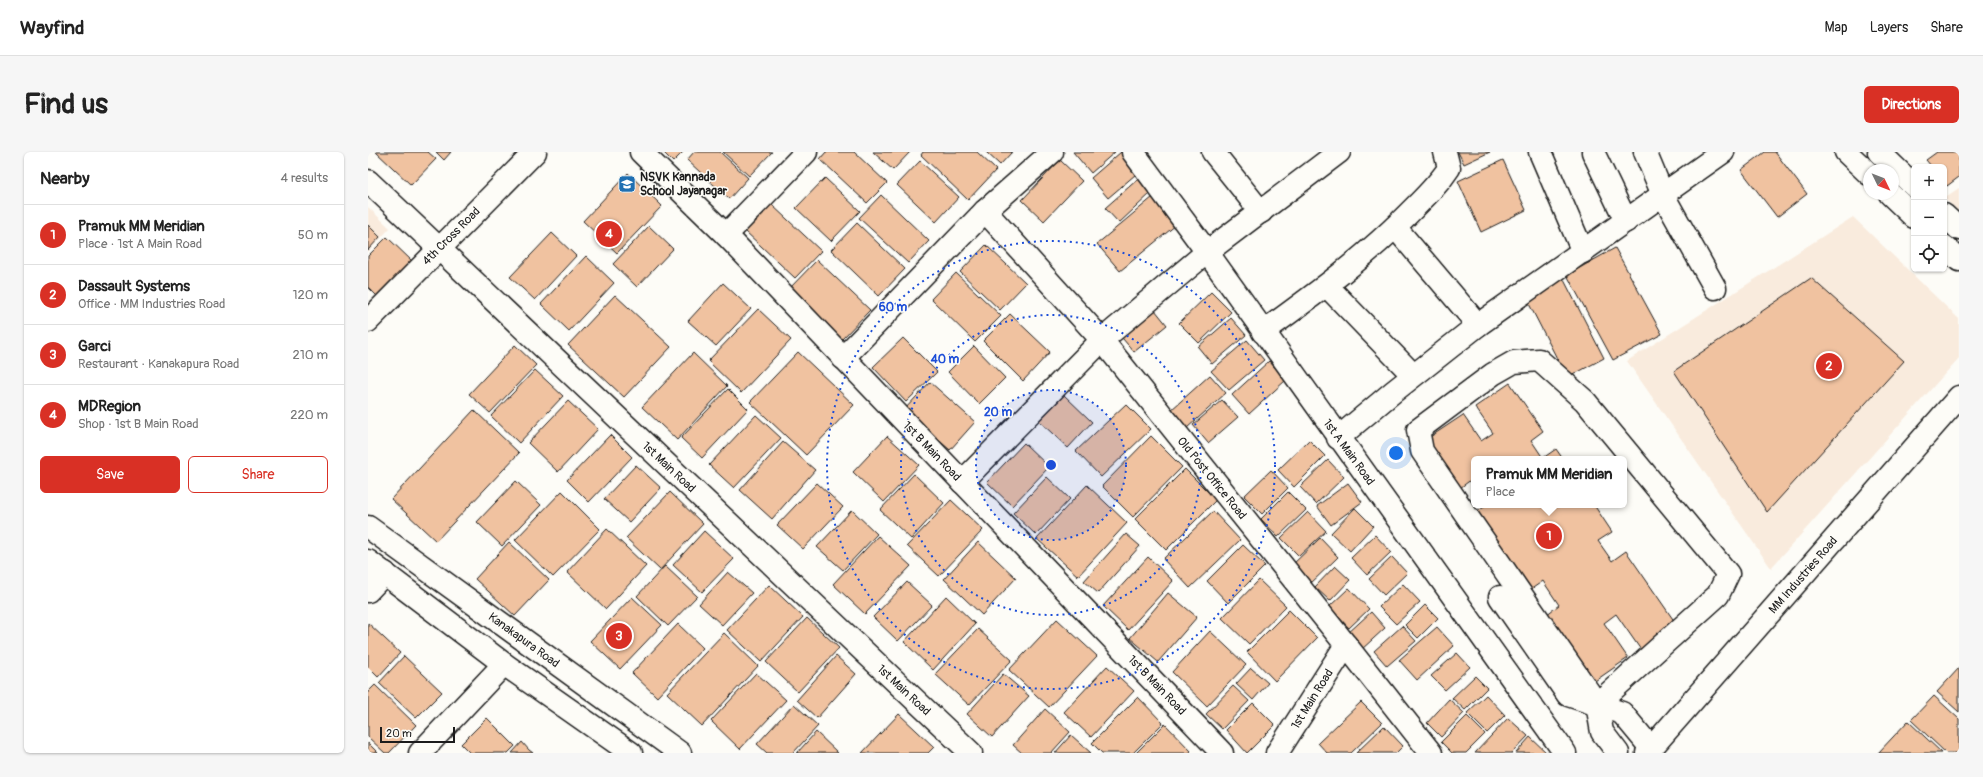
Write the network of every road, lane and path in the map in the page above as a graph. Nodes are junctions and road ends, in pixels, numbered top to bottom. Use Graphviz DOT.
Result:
graph roads {
  1 [pos="534,152"];
  2 [pos="641,152"];
  3 [pos="806,152"];
  4 [pos="1052,152"];
  5 [pos="1133,152"];
  6 [pos="1213,152"];
  7 [pos="1445,152"];
  8 [pos="1540,152"];
  9 [pos="1593,152"];
  10 [pos="1645,152"];
  11 [pos="1722,152"];
  12 [pos="1846,152"];
  13 [pos="1879,152"];
  14 [pos="1336,153"];
  15 [pos="1697,160"];
  16 [pos="1863,168"];
  17 [pos="368,181"];
  18 [pos="1911,183"];
  19 [pos="1663,195"];
  20 [pos="1896,200"];
  21 [pos="985,211"];
  22 [pos="1261,212"];
  23 [pos="1911,214"];
  24 [pos="1947,218"];
  25 [pos="1626,221"];
  26 [pos="1395,227"];
  27 [pos="1959,229"];
  28 [pos="726,235"];
  29 [pos="438,248"];
  30 [pos="1947,249"];
  31 [pos="1207,252"];
  32 [pos="1583,252"];
  33 [pos="1959,260"];
  34 [pos="1327,286"];
  35 [pos="1715,288"];
  36 [pos="368,321"];
  37 [pos="1478,325"];
  38 [pos="1263,332"];
  39 [pos="1102,340"];
  40 [pos="843,358"];
  41 [pos="1414,375"];
  42 [pos="1959,397"];
  43 [pos="1338,438"];
  44 [pos="962,482"];
  45 [pos="368,527"];
  46 [pos="377,567"];
  47 [pos="368,591"];
  48 [pos="1500,597"];
  49 [pos="1346,645"];
  50 [pos="504,664"];
  51 [pos="1597,704"];
  52 [pos="1649,751"];
  53 [pos="420,753"];
  54 [pos="631,753"];
  55 [pos="680,753"];
  56 [pos="971,753"];
  57 [pos="1222,753"];
  58 [pos="1277,753"];
  59 [pos="1431,753"];
  60 [pos="1565,753"];
  61 [pos="1618,753"];
  1 -- 29 [label="street, 4th Cross Road"];
  2 -- 28 [label="street, 1st B Main Road"];
  3 -- 28 [label="street"];
  4 -- 21 [label="street"];
  5 -- 31 [label="street, 1st A Main Road"];
  6 -- 22 [label="street"];
  7 -- 26 [label="street"];
  8 -- 32 [label="street"];
  9 -- 25 [label="street"];
  10 -- 19 [label="street"];
  11 -- 15 [label="street"];
  12 -- 16 [label="street"];
  13 -- 18 [label="street"];
  14 -- 22 [label="street"];
  15 -- 19 [label="street"];
  17 -- 29 [label="street, 1st Main Road"];
  19 -- 25 [label="street"];
  19 -- 35 [label="street"];
  20 -- 23 [label="street"];
  21 -- 39 [label="street, Old Post Office Road"];
  21 -- 40 [label="street"];
  22 -- 31 [label="street"];
  24 -- 27 [label="street"];
  25 -- 32 [label="street"];
  26 -- 34 [label="street"];
  26 -- 37 [label="street"];
  28 -- 40 [label="street, 1st B Main Road"];
  29 -- 36 [label="street, 4th Cross Road"];
  29 -- 56 [label="street, 1st Main Road"];
  30 -- 33 [label="street"];
  31 -- 38 [label="street, 1st A Main Road"];
  31 -- 39 [label="street"];
  32 -- 37 [label="street"];
  34 -- 38 [label="street"];
  34 -- 41 [label="street"];
  37 -- 41 [label="street"];
  38 -- 43 [label="street, 1st A Main Road"];
  39 -- 44 [label="street"];
  39 -- 49 [label="street, Old Post Office Road"];
  40 -- 44 [label="street, 1st B Main Road"];
  41 -- 43 [label="street"];
  42 -- 52 [label="street, MM Industries Road"];
  43 -- 60 [label="street, 1st A Main Road"];
  44 -- 57 [label="street, 1st B Main Road"];
  45 -- 55 [label="street, Kanakapura Road"];
  46 -- 47 [label="street"];
  46 -- 50 [label="street"];
  48 -- 51 [label="street"];
  49 -- 58 [label="street, 1st Main Road"];
  49 -- 59 [label="street, Old Post Office Road"];
  50 -- 53 [label="street"];
  50 -- 54 [label="street"];
  51 -- 51 [label="street"];
  51 -- 52 [label="street"];
  51 -- 61 [label="street"];
}
